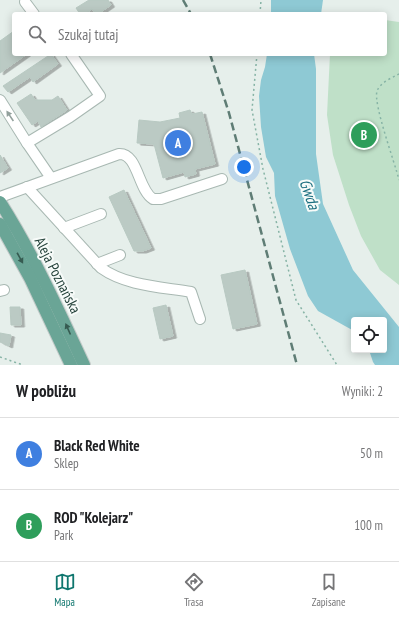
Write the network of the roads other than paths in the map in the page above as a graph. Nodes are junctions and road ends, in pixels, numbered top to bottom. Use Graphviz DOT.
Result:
graph roads {
  1 [pos="25,2"];
  2 [pos="32,12"];
  3 [pos="72,56"];
  4 [pos="0,100"];
  5 [pos="27,143"];
  6 [pos="51,178"];
  7 [pos="222,179"];
  8 [pos="27,187"];
  9 [pos="0,197"];
  10 [pos="0,202"];
  11 [pos="101,214"];
  12 [pos="0,224"];
  13 [pos="64,228"];
  14 [pos="120,255"];
  15 [pos="97,264"];
  16 [pos="200,319"];
  17 [pos="71,365"];
  18 [pos="84,365"];
  1 -- 2 [label="lane"];
  3 -- 5 [label="lane"];
  5 -- 4 [label="lane, one-way"];
  5 -- 6 [label="lane"];
  6 -- 7 [label="lane"];
  6 -- 8 [label="lane"];
  8 -- 9 [label="lane"];
  8 -- 13 [label="lane"];
  18 -- 10 [label="main road, Aleja Poznańska, one-way"];
  11 -- 13 [label="lane"];
  12 -- 17 [label="main road, Aleja Poznańska, one-way"];
  13 -- 15 [label="lane"];
  14 -- 15 [label="lane"];
  15 -- 16 [label="lane"];
}
